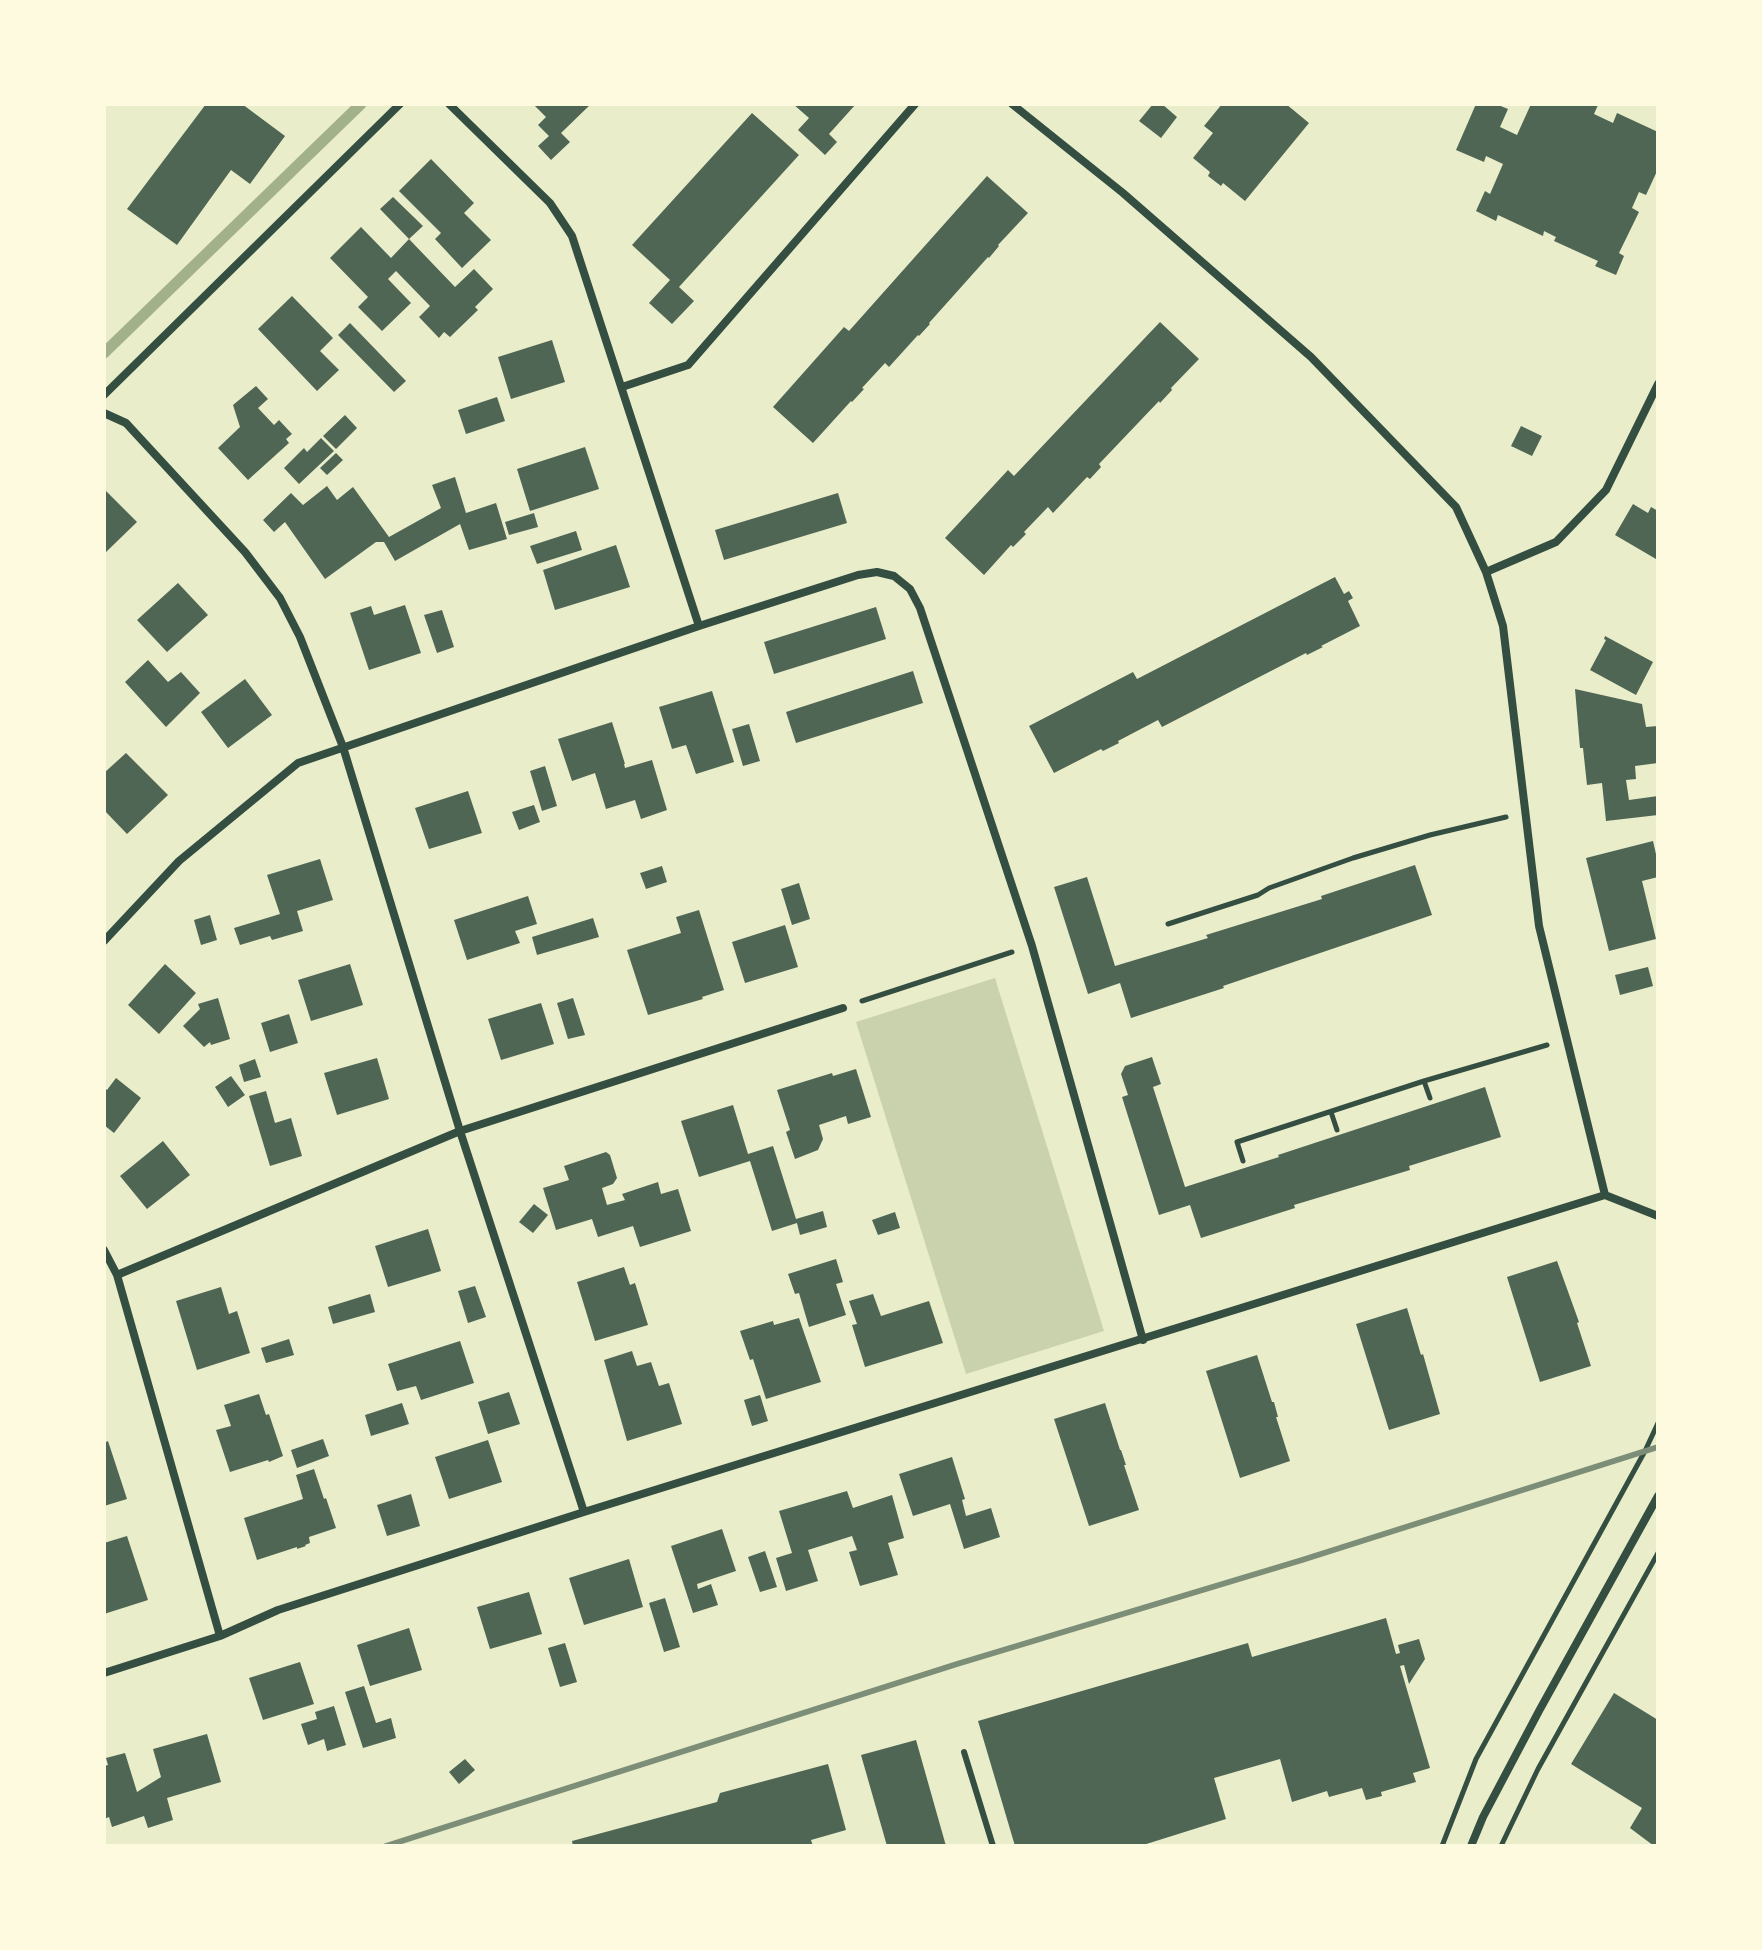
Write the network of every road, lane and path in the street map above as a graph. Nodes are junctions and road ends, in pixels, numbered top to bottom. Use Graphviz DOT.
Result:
graph roads {
  1 [pos="400,104"];
  2 [pos="449,104"];
  3 [pos="915,104"];
  4 [pos="1012,104"];
  5 [pos="1658,384"];
  6 [pos="622,387"];
  7 [pos="104,395"];
  8 [pos="104,413"];
  9 [pos="1486,572"];
  10 [pos="699,626"];
  11 [pos="343,747"];
  12 [pos="1526,813"];
  13 [pos="1168,924"];
  14 [pos="104,941"];
  15 [pos="1032,946"];
  16 [pos="843,1008"];
  17 [pos="1567,1040"];
  18 [pos="1424,1081"];
  19 [pos="1430,1098"];
  20 [pos="1331,1112"];
  21 [pos="1337,1130"];
  22 [pos="460,1131"];
  23 [pos="1243,1161"];
  24 [pos="1605,1195"];
  25 [pos="1658,1216"];
  26 [pos="104,1250"];
  27 [pos="117,1275"];
  28 [pos="1143,1340"];
  29 [pos="1658,1423"];
  30 [pos="1658,1496"];
  31 [pos="584,1512"];
  32 [pos="1658,1553"];
  33 [pos="220,1636"];
  34 [pos="104,1673"];
  35 [pos="964,1752"];
  36 [pos="993,1846"];
  37 [pos="1442,1846"];
  38 [pos="1471,1846"];
  39 [pos="1501,1846"];
  1 -- 7 [label="street"];
  2 -- 6 [label="street"];
  3 -- 6 [label="street"];
  4 -- 9 [label="street"];
  5 -- 9 [label="street"];
  6 -- 10 [label="street"];
  8 -- 11 [label="street"];
  9 -- 12 [label="street"];
  10 -- 11 [label="street"];
  10 -- 15 [label="street"];
  11 -- 14 [label="street"];
  11 -- 22 [label="street"];
  12 -- 13 [label="path"];
  12 -- 17 [label="street"];
  15 -- 16 [label="path"];
  15 -- 28 [label="street"];
  16 -- 22 [label="street"];
  17 -- 18 [label="path"];
  17 -- 24 [label="street"];
  18 -- 19 [label="path"];
  18 -- 20 [label="path"];
  20 -- 21 [label="path"];
  20 -- 23 [label="path"];
  22 -- 27 [label="street"];
  22 -- 31 [label="street"];
  24 -- 25 [label="street"];
  24 -- 28 [label="street"];
  26 -- 27 [label="street"];
  27 -- 33 [label="street"];
  28 -- 31 [label="street"];
  29 -- 37 [label="path"];
  30 -- 38 [label="street"];
  31 -- 33 [label="street"];
  32 -- 39 [label="path"];
  33 -- 34 [label="street"];
  35 -- 36 [label="lane"];
}
